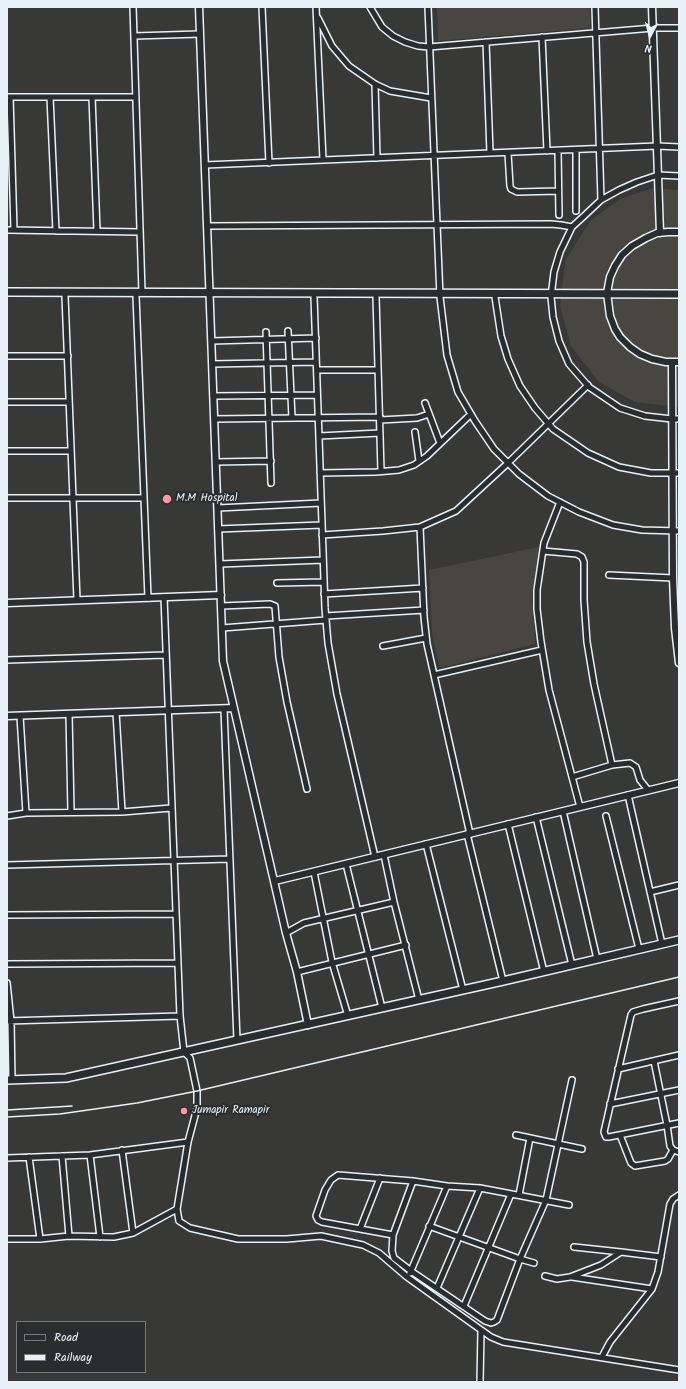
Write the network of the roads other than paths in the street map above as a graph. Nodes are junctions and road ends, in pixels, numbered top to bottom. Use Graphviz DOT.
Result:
graph roads {
  1 [pos="133,7"];
  2 [pos="199,7"];
  3 [pos="262,7"];
  4 [pos="316,7"];
  5 [pos="370,7"];
  6 [pos="428,7"];
  7 [pos="595,7"];
  8 [pos="652,7"];
  9 [pos="317,16"];
  10 [pos="653,28"];
  11 [pos="679,28"];
  12 [pos="596,33"];
  13 [pos="200,34"];
  14 [pos="134,36"];
  15 [pos="542,37"];
  16 [pos="486,42"];
  17 [pos="429,48"];
  18 [pos="375,84"];
  19 [pos="8,97"];
  20 [pos="50,97"];
  21 [pos="92,97"];
  22 [pos="136,97"];
  23 [pos="432,98"];
  24 [pos="657,146"];
  25 [pos="679,147"];
  26 [pos="600,149"];
  27 [pos="576,150"];
  28 [pos="547,151"];
  29 [pos="558,151"];
  30 [pos="508,153"];
  31 [pos="490,154"];
  32 [pos="434,156"];
  33 [pos="377,158"];
  34 [pos="322,160"];
  35 [pos="268,163"];
  36 [pos="205,166"];
  37 [pos="658,176"];
  38 [pos="679,176"];
  39 [pos="558,191"];
  40 [pos="601,200"];
  41 [pos="576,211"];
  42 [pos="559,215"];
  43 [pos="437,225"];
  44 [pos="207,226"];
  45 [pos="572,227"];
  46 [pos="7,230"];
  47 [pos="14,230"];
  48 [pos="56,231"];
  49 [pos="96,231"];
  50 [pos="140,232"];
  51 [pos="679,232"];
  52 [pos="660,233"];
  53 [pos="7,292"];
  54 [pos="139,294"];
  55 [pos="210,294"];
  56 [pos="679,294"];
  57 [pos="440,295"];
  58 [pos="551,295"];
  59 [pos="7,296"];
  60 [pos="65,296"];
  61 [pos="607,296"];
  62 [pos="314,297"];
  63 [pos="376,297"];
  64 [pos="495,297"];
  65 [pos="679,298"];
  66 [pos="288,331"];
  67 [pos="266,332"];
  68 [pos="316,338"];
  69 [pos="266,339"];
  70 [pos="289,339"];
  71 [pos="212,341"];
  72 [pos="7,356"];
  73 [pos="68,356"];
  74 [pos="290,362"];
  75 [pos="316,362"];
  76 [pos="679,362"];
  77 [pos="267,363"];
  78 [pos="672,363"];
  79 [pos="212,364"];
  80 [pos="317,370"];
  81 [pos="378,370"];
  82 [pos="588,385"];
  83 [pos="672,387"];
  84 [pos="679,387"];
  85 [pos="268,395"];
  86 [pos="291,395"];
  87 [pos="317,395"];
  88 [pos="214,396"];
  89 [pos="7,402"];
  90 [pos="69,402"];
  91 [pos="425,403"];
  92 [pos="429,414"];
  93 [pos="471,414"];
  94 [pos="269,418"];
  95 [pos="292,418"];
  96 [pos="318,418"];
  97 [pos="214,419"];
  98 [pos="380,419"];
  99 [pos="676,419"];
  100 [pos="548,424"];
  101 [pos="415,432"];
  102 [pos="380,433"];
  103 [pos="319,436"];
  104 [pos="440,444"];
  105 [pos="7,451"];
  106 [pos="71,451"];
  107 [pos="271,461"];
  108 [pos="419,461"];
  109 [pos="216,462"];
  110 [pos="508,463"];
  111 [pos="381,471"];
  112 [pos="320,473"];
  113 [pos="676,473"];
  114 [pos="271,483"];
  115 [pos="7,498"];
  116 [pos="73,498"];
  117 [pos="144,498"];
  118 [pos="560,502"];
  119 [pos="321,503"];
  120 [pos="218,508"];
  121 [pos="322,525"];
  122 [pos="420,527"];
  123 [pos="218,528"];
  124 [pos="676,531"];
  125 [pos="322,534"];
  126 [pos="543,551"];
  127 [pos="323,560"];
  128 [pos="220,564"];
  129 [pos="675,573"];
  130 [pos="609,575"];
  131 [pos="324,582"];
  132 [pos="277,583"];
  133 [pos="423,588"];
  134 [pos="324,594"];
  135 [pos="221,595"];
  136 [pos="164,597"];
  137 [pos="148,598"];
  138 [pos="77,600"];
  139 [pos="7,603"];
  140 [pos="221,606"];
  141 [pos="424,610"];
  142 [pos="326,618"];
  143 [pos="276,624"];
  144 [pos="222,628"];
  145 [pos="426,638"];
  146 [pos="383,646"];
  147 [pos="542,650"];
  148 [pos="166,655"];
  149 [pos="7,660"];
  150 [pos="679,663"];
  151 [pos="434,675"];
  152 [pos="234,708"];
  153 [pos="224,709"];
  154 [pos="168,711"];
  155 [pos="116,712"];
  156 [pos="69,714"];
  157 [pos="7,716"];
  158 [pos="20,716"];
  159 [pos="612,765"];
  160 [pos="572,777"];
  161 [pos="679,782"];
  162 [pos="307,789"];
  163 [pos="648,790"];
  164 [pos="628,795"];
  165 [pos="580,807"];
  166 [pos="171,808"];
  167 [pos="563,811"];
  168 [pos="71,812"];
  169 [pos="122,812"];
  170 [pos="26,813"];
  171 [pos="7,816"];
  172 [pos="606,816"];
  173 [pos="536,817"];
  174 [pos="508,824"];
  175 [pos="469,834"];
  176 [pos="426,844"];
  177 [pos="384,854"];
  178 [pos="375,857"];
  179 [pos="230,859"];
  180 [pos="173,860"];
  181 [pos="346,864"];
  182 [pos="7,865"];
  183 [pos="314,872"];
  184 [pos="274,881"];
  185 [pos="679,884"];
  186 [pos="650,892"];
  187 [pos="394,902"];
  188 [pos="358,911"];
  189 [pos="176,914"];
  190 [pos="7,915"];
  191 [pos="324,919"];
  192 [pos="286,933"];
  193 [pos="679,940"];
  194 [pos="662,944"];
  195 [pos="406,945"];
  196 [pos="639,949"];
  197 [pos="368,955"];
  198 [pos="597,959"];
  199 [pos="332,962"];
  200 [pos="178,963"];
  201 [pos="7,964"];
  202 [pos="572,965"];
  203 [pos="297,972"];
  204 [pos="544,972"];
  205 [pos="503,982"];
  206 [pos="7,983"];
  207 [pos="463,990"];
  208 [pos="419,1000"];
  209 [pos="679,1001"];
  210 [pos="382,1008"];
  211 [pos="180,1016"];
  212 [pos="348,1016"];
  213 [pos="9,1021"];
  214 [pos="308,1025"];
  215 [pos="237,1040"];
  216 [pos="184,1052"];
  217 [pos="679,1055"];
  218 [pos="654,1061"];
  219 [pos="618,1069"];
  220 [pos="10,1080"];
  221 [pos="572,1080"];
  222 [pos="679,1090"];
  223 [pos="660,1094"];
  224 [pos="610,1104"];
  225 [pos="679,1123"];
  226 [pos="667,1125"];
  227 [pos="516,1135"];
  228 [pos="620,1135"];
  229 [pos="530,1138"];
  230 [pos="188,1142"];
  231 [pos="559,1144"];
  232 [pos="582,1149"];
  233 [pos="122,1150"];
  234 [pos="673,1150"];
  235 [pos="679,1152"];
  236 [pos="90,1155"];
  237 [pos="62,1156"];
  238 [pos="29,1157"];
  239 [pos="7,1158"];
  240 [pos="380,1178"];
  241 [pos="413,1181"];
  242 [pos="447,1186"];
  243 [pos="480,1188"];
  244 [pos="511,1194"];
  245 [pos="519,1195"];
  246 [pos="679,1195"];
  247 [pos="546,1200"];
  248 [pos="569,1205"];
  249 [pos="177,1209"];
  250 [pos="429,1226"];
  251 [pos="360,1229"];
  252 [pos="133,1233"];
  253 [pos="7,1235"];
  254 [pos="393,1235"];
  255 [pos="69,1236"];
  256 [pos="100,1237"];
  257 [pos="460,1237"];
  258 [pos="7,1239"];
  259 [pos="40,1239"];
  260 [pos="574,1247"];
  261 [pos="489,1248"];
  262 [pos="621,1252"];
  263 [pos="661,1257"];
  264 [pos="520,1259"];
  265 [pos="534,1263"];
  266 [pos="411,1271"];
  267 [pos="545,1276"];
  268 [pos="407,1277"];
  269 [pos="570,1277"];
  270 [pos="437,1288"];
  271 [pos="652,1289"];
  272 [pos="464,1306"];
  273 [pos="481,1330"];
  274 [pos="602,1357"];
  275 [pos="679,1370"];
  276 [pos="480,1382"];
  1 -- 14 [label="street"];
  2 -- 13 [label="street"];
  3 -- 35 [label="street"];
  4 -- 9 [label="street"];
  5 -- 17 [label="street"];
  6 -- 17 [label="street"];
  7 -- 12 [label="street"];
  8 -- 10 [label="street"];
  9 -- 18 [label="street"];
  9 -- 34 [label="street"];
  10 -- 11 [label="street"];
  10 -- 12 [label="street"];
  10 -- 24 [label="street"];
  12 -- 15 [label="street"];
  12 -- 26 [label="street"];
  13 -- 14 [label="street"];
  13 -- 36 [label="street"];
  14 -- 22 [label="street"];
  15 -- 16 [label="street"];
  15 -- 28 [label="street"];
  16 -- 17 [label="street"];
  16 -- 31 [label="street"];
  17 -- 23 [label="street"];
  18 -- 23 [label="street"];
  18 -- 33 [label="street"];
  19 -- 20 [label="street"];
  19 -- 47 [label="street"];
  20 -- 21 [label="street"];
  20 -- 48 [label="street"];
  21 -- 22 [label="street"];
  21 -- 49 [label="street"];
  22 -- 50 [label="street"];
  23 -- 32 [label="street"];
  24 -- 25 [label="street"];
  24 -- 26 [label="street"];
  24 -- 37 [label="street"];
  26 -- 27 [label="street"];
  26 -- 40 [label="street"];
  27 -- 29 [label="street"];
  27 -- 41 [label="street"];
  28 -- 29 [label="street"];
  28 -- 30 [label="street"];
  29 -- 39 [label="street"];
  30 -- 31 [label="street"];
  30 -- 39 [label="street"];
  31 -- 32 [label="street"];
  32 -- 33 [label="street"];
  32 -- 43 [label="street"];
  33 -- 34 [label="street"];
  34 -- 35 [label="street"];
  35 -- 36 [label="street"];
  36 -- 44 [label="street"];
  37 -- 38 [label="street"];
  37 -- 40 [label="street"];
  37 -- 52 [label="street"];
  39 -- 42 [label="street"];
  40 -- 45 [label="street"];
  43 -- 44 [label="street"];
  43 -- 45 [label="street"];
  43 -- 57 [label="street"];
  44 -- 55 [label="street"];
  45 -- 58 [label="street"];
  46 -- 47 [label="street"];
  47 -- 48 [label="street"];
  48 -- 49 [label="street"];
  49 -- 50 [label="street"];
  50 -- 54 [label="street"];
  51 -- 52 [label="street"];
  52 -- 61 [label="street"];
  53 -- 54 [label="main road"];
  54 -- 55 [label="main road"];
  54 -- 60 [label="main road"];
  54 -- 117 [label="street"];
  55 -- 57 [label="main road"];
  55 -- 62 [label="main road"];
  55 -- 71 [label="street"];
  56 -- 61 [label="main road"];
  57 -- 58 [label="main road"];
  57 -- 63 [label="main road"];
  57 -- 64 [label="main road"];
  57 -- 93 [label="street"];
  58 -- 61 [label="main road"];
  58 -- 64 [label="main road"];
  58 -- 82 [label="street"];
  59 -- 60 [label="main road"];
  60 -- 73 [label="street"];
  61 -- 65 [label="main road"];
  61 -- 78 [label="street"];
  62 -- 63 [label="main road"];
  62 -- 68 [label="street"];
  63 -- 81 [label="street"];
  64 -- 100 [label="street"];
  66 -- 70 [label="street"];
  67 -- 69 [label="street"];
  68 -- 70 [label="street"];
  68 -- 75 [label="street"];
  69 -- 70 [label="street"];
  69 -- 71 [label="street"];
  69 -- 77 [label="street"];
  70 -- 74 [label="street"];
  71 -- 79 [label="street"];
  72 -- 73 [label="street"];
  73 -- 90 [label="street"];
  74 -- 75 [label="street"];
  74 -- 77 [label="street"];
  74 -- 86 [label="street"];
  75 -- 80 [label="street"];
  76 -- 78 [label="street"];
  77 -- 79 [label="street"];
  77 -- 85 [label="street"];
  78 -- 83 [label="street"];
  79 -- 88 [label="street"];
  80 -- 81 [label="street"];
  80 -- 87 [label="street"];
  81 -- 98 [label="street"];
  82 -- 99 [label="street"];
  82 -- 100 [label="street"];
  83 -- 84 [label="street"];
  83 -- 99 [label="street"];
  85 -- 86 [label="street"];
  85 -- 88 [label="street"];
  85 -- 94 [label="street"];
  86 -- 87 [label="street"];
  86 -- 95 [label="street"];
  87 -- 96 [label="street"];
  88 -- 97 [label="street"];
  89 -- 90 [label="street"];
  90 -- 106 [label="street"];
  91 -- 92 [label="street"];
  92 -- 98 [label="street"];
  92 -- 104 [label="street"];
  93 -- 104 [label="street"];
  93 -- 110 [label="street"];
  94 -- 95 [label="street"];
  94 -- 97 [label="street"];
  94 -- 107 [label="street"];
  95 -- 96 [label="street"];
  96 -- 98 [label="street"];
  96 -- 103 [label="street"];
  97 -- 109 [label="street"];
  98 -- 102 [label="street"];
  99 -- 113 [label="street"];
  100 -- 110 [label="street"];
  100 -- 113 [label="street"];
  101 -- 108 [label="street"];
  102 -- 103 [label="street"];
  102 -- 111 [label="street"];
  103 -- 112 [label="street"];
  104 -- 108 [label="street"];
  105 -- 106 [label="street"];
  106 -- 116 [label="street"];
  107 -- 109 [label="street"];
  107 -- 114 [label="street"];
  108 -- 111 [label="street"];
  109 -- 120 [label="street"];
  110 -- 118 [label="street"];
  110 -- 122 [label="street"];
  111 -- 112 [label="street"];
  112 -- 119 [label="street"];
  113 -- 124 [label="street"];
  115 -- 116 [label="street"];
  116 -- 117 [label="street"];
  116 -- 138 [label="street"];
  117 -- 137 [label="street"];
  118 -- 124 [label="street"];
  118 -- 126 [label="street"];
  119 -- 120 [label="street"];
  119 -- 121 [label="street"];
  120 -- 123 [label="street"];
  121 -- 123 [label="street"];
  121 -- 125 [label="street"];
  122 -- 125 [label="street"];
  122 -- 133 [label="street"];
  123 -- 128 [label="street"];
  124 -- 129 [label="street"];
  125 -- 127 [label="street"];
  126 -- 147 [label="street"];
  126 -- 159 [label="street"];
  127 -- 128 [label="street"];
  127 -- 131 [label="street"];
  128 -- 135 [label="street"];
  129 -- 130 [label="street"];
  129 -- 150 [label="street"];
  131 -- 132 [label="street"];
  131 -- 134 [label="street"];
  133 -- 134 [label="street"];
  133 -- 141 [label="street"];
  134 -- 142 [label="street"];
  135 -- 136 [label="street"];
  135 -- 140 [label="street"];
  136 -- 137 [label="street"];
  136 -- 148 [label="street"];
  137 -- 138 [label="street"];
  138 -- 139 [label="street"];
  140 -- 143 [label="street"];
  140 -- 144 [label="street"];
  141 -- 142 [label="street"];
  141 -- 145 [label="street"];
  142 -- 143 [label="street"];
  142 -- 178 [label="street"];
  143 -- 144 [label="street"];
  143 -- 162 [label="street"];
  144 -- 152 [label="street"];
  145 -- 146 [label="street"];
  145 -- 151 [label="street"];
  147 -- 151 [label="street"];
  147 -- 160 [label="street"];
  148 -- 149 [label="street"];
  148 -- 154 [label="street"];
  151 -- 175 [label="street"];
  152 -- 153 [label="street"];
  152 -- 184 [label="street"];
  153 -- 154 [label="street"];
  153 -- 179 [label="street"];
  154 -- 155 [label="street"];
  154 -- 166 [label="street"];
  155 -- 156 [label="street"];
  155 -- 169 [label="street"];
  156 -- 158 [label="street"];
  156 -- 168 [label="street"];
  157 -- 158 [label="street"];
  158 -- 170 [label="street"];
  159 -- 160 [label="street"];
  159 -- 163 [label="street"];
  160 -- 165 [label="street"];
  161 -- 163 [label="street"];
  163 -- 164 [label="street"];
  164 -- 165 [label="street"];
  164 -- 186 [label="street"];
  165 -- 167 [label="street"];
  166 -- 169 [label="street"];
  166 -- 180 [label="street"];
  167 -- 173 [label="street"];
  167 -- 198 [label="street"];
  168 -- 169 [label="street"];
  168 -- 170 [label="street"];
  170 -- 171 [label="street"];
  172 -- 196 [label="street"];
  173 -- 174 [label="street"];
  173 -- 202 [label="street"];
  174 -- 175 [label="street"];
  174 -- 204 [label="street"];
  175 -- 176 [label="street"];
  175 -- 205 [label="street"];
  176 -- 177 [label="street"];
  176 -- 207 [label="street"];
  177 -- 178 [label="street"];
  177 -- 187 [label="street"];
  178 -- 181 [label="street"];
  179 -- 180 [label="street"];
  179 -- 215 [label="street"];
  180 -- 182 [label="street"];
  180 -- 189 [label="street"];
  181 -- 183 [label="street"];
  181 -- 188 [label="street"];
  183 -- 184 [label="street"];
  183 -- 191 [label="street"];
  184 -- 192 [label="street"];
  185 -- 186 [label="street"];
  186 -- 194 [label="street"];
  187 -- 188 [label="street"];
  187 -- 195 [label="street"];
  188 -- 191 [label="street"];
  188 -- 197 [label="street"];
  189 -- 190 [label="street"];
  189 -- 200 [label="street"];
  191 -- 192 [label="street"];
  191 -- 199 [label="street"];
  192 -- 203 [label="street"];
  193 -- 194 [label="main road"];
  194 -- 196 [label="main road"];
  195 -- 197 [label="street"];
  195 -- 208 [label="street"];
  196 -- 198 [label="main road"];
  197 -- 199 [label="street"];
  197 -- 210 [label="street"];
  198 -- 202 [label="main road"];
  199 -- 203 [label="street"];
  199 -- 212 [label="street"];
  200 -- 201 [label="street"];
  200 -- 211 [label="street"];
  202 -- 204 [label="main road"];
  203 -- 214 [label="street"];
  204 -- 205 [label="main road"];
  205 -- 207 [label="main road"];
  206 -- 213 [label="street"];
  207 -- 208 [label="main road"];
  208 -- 210 [label="main road"];
  209 -- 219 [label="street"];
  210 -- 212 [label="main road"];
  211 -- 213 [label="street"];
  211 -- 216 [label="street"];
  212 -- 214 [label="main road"];
  213 -- 220 [label="street"];
  214 -- 215 [label="main road"];
  215 -- 216 [label="main road"];
  216 -- 220 [label="main road"];
  216 -- 230 [label="street"];
  217 -- 218 [label="street"];
  218 -- 219 [label="street"];
  218 -- 223 [label="street"];
  219 -- 224 [label="street"];
  221 -- 231 [label="street"];
  222 -- 223 [label="street"];
  223 -- 224 [label="street"];
  223 -- 226 [label="street"];
  224 -- 228 [label="street"];
  225 -- 226 [label="street"];
  226 -- 228 [label="street"];
  226 -- 234 [label="street"];
  227 -- 229 [label="street"];
  228 -- 234 [label="street"];
  229 -- 231 [label="street"];
  229 -- 245 [label="street"];
  230 -- 233 [label="street"];
  230 -- 249 [label="street"];
  231 -- 232 [label="street"];
  231 -- 247 [label="street"];
  233 -- 236 [label="street"];
  233 -- 252 [label="street"];
  234 -- 235 [label="street"];
  236 -- 237 [label="street"];
  236 -- 256 [label="street"];
  237 -- 238 [label="street"];
  237 -- 255 [label="street"];
  238 -- 239 [label="street"];
  238 -- 259 [label="street"];
  240 -- 241 [label="street"];
  240 -- 251 [label="street"];
  240 -- 251 [label="street"];
  241 -- 242 [label="street"];
  241 -- 254 [label="street"];
  242 -- 243 [label="street"];
  242 -- 250 [label="street"];
  243 -- 244 [label="street"];
  243 -- 257 [label="street"];
  244 -- 245 [label="street"];
  244 -- 261 [label="street"];
  245 -- 247 [label="street"];
  246 -- 263 [label="street"];
  247 -- 248 [label="street"];
  247 -- 264 [label="street"];
  249 -- 252 [label="street"];
  249 -- 268 [label="street"];
  250 -- 257 [label="street"];
  250 -- 266 [label="street"];
  251 -- 254 [label="street"];
  252 -- 256 [label="street"];
  253 -- 258 [label="street"];
  254 -- 266 [label="street"];
  255 -- 256 [label="street"];
  255 -- 259 [label="street"];
  257 -- 261 [label="street"];
  257 -- 270 [label="street"];
  258 -- 259 [label="street"];
  260 -- 262 [label="street"];
  261 -- 264 [label="street"];
  261 -- 272 [label="street"];
  262 -- 263 [label="street"];
  262 -- 269 [label="street"];
  263 -- 271 [label="street"];
  264 -- 265 [label="street"];
  264 -- 272 [label="street"];
  266 -- 268 [label="street"];
  266 -- 270 [label="street"];
  267 -- 269 [label="street"];
  268 -- 273 [label="street"];
  269 -- 271 [label="street"];
  270 -- 272 [label="street"];
  271 -- 274 [label="street"];
  273 -- 274 [label="street"];
  273 -- 276 [label="street"];
  274 -- 275 [label="street"];
}
